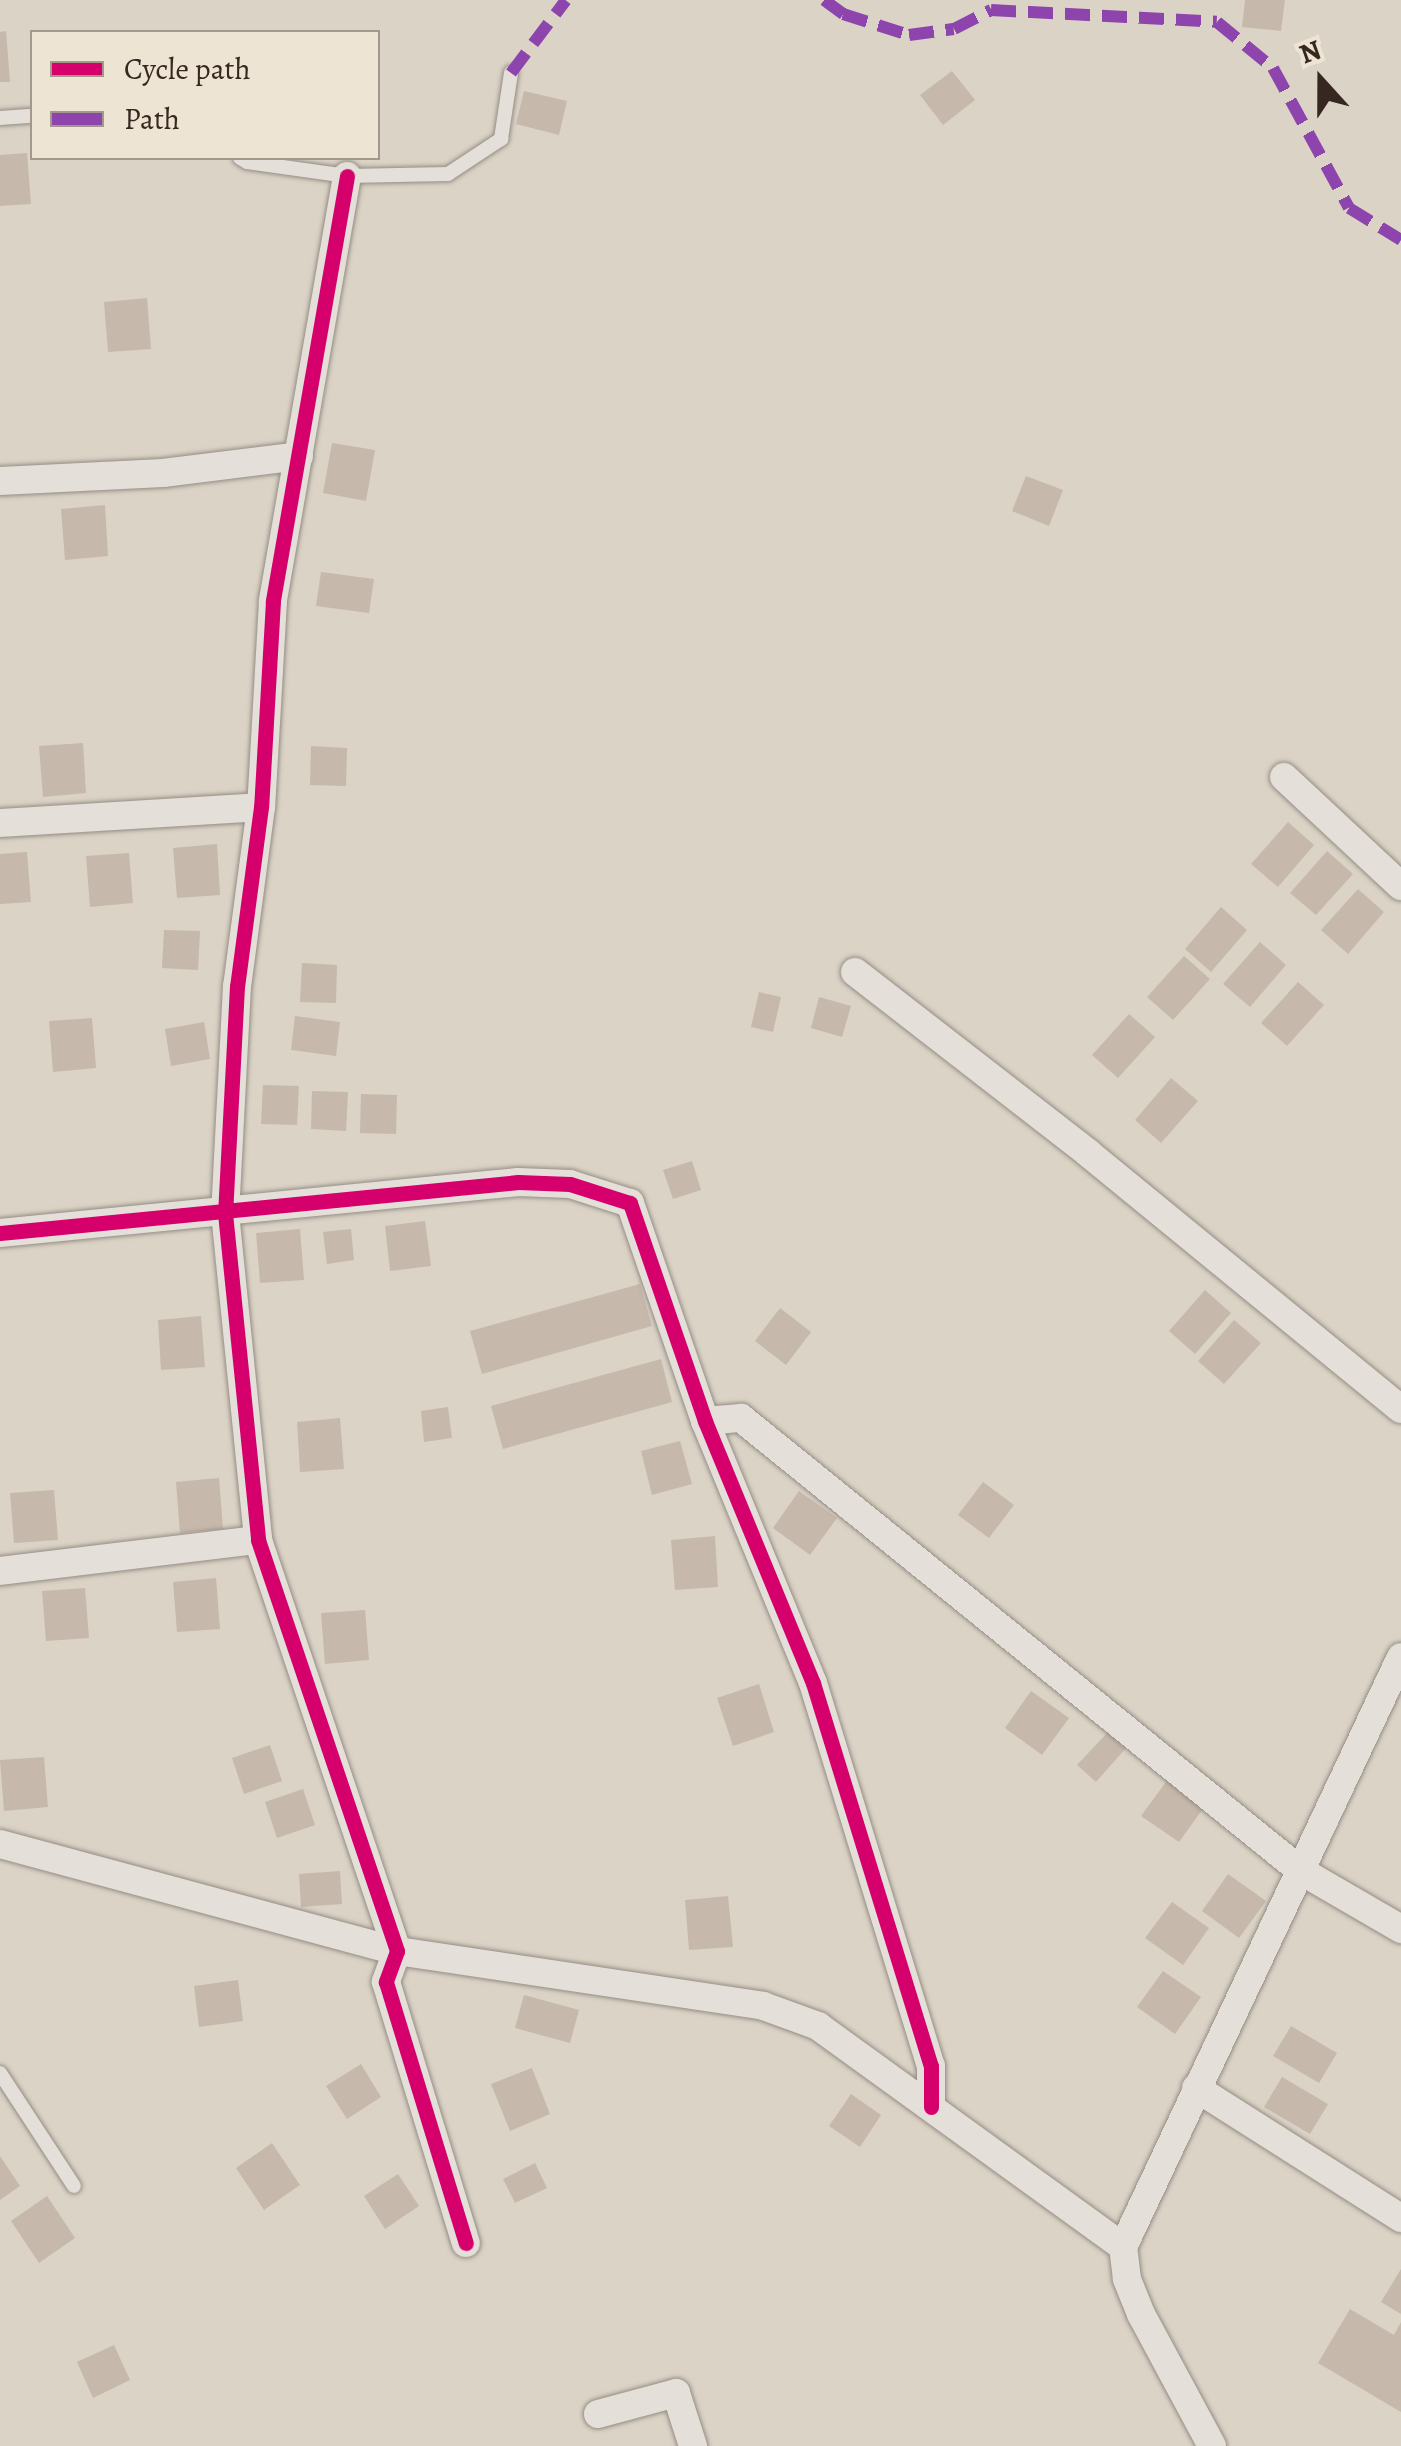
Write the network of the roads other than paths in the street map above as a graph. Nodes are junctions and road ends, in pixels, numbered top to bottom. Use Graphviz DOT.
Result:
graph roads {
  1 [pos="511,73"];
  2 [pos="30,116"];
  3 [pos="0,118"];
  4 [pos="244,160"];
  5 [pos="348,176"];
  6 [pos="299,456"];
  7 [pos="0,481"];
  8 [pos="1284,777"];
  9 [pos="262,807"];
  10 [pos="0,823"];
  11 [pos="1401,886"];
  12 [pos="855,972"];
  13 [pos="225,1213"];
  14 [pos="0,1234"];
  15 [pos="1401,1409"];
  16 [pos="705,1421"];
  17 [pos="258,1540"];
  18 [pos="0,1571"];
  19 [pos="1401,1657"];
  20 [pos="0,1844"];
  21 [pos="1302,1871"];
  22 [pos="1401,1930"];
  23 [pos="396,1951"];
  24 [pos="0,2072"];
  25 [pos="1196,2088"];
  26 [pos="931,2107"];
  27 [pos="74,2186"];
  28 [pos="1401,2218"];
  29 [pos="466,2243"];
  30 [pos="1123,2248"];
  31 [pos="598,2414"];
  32 [pos="693,2446"];
  33 [pos="1212,2446"];
  1 -- 5 [label="lane"];
  2 -- 3 [label="lane"];
  4 -- 5 [label="lane"];
  5 -- 6 [label="street"];
  6 -- 7 [label="street"];
  6 -- 9 [label="street"];
  8 -- 11 [label="street"];
  9 -- 10 [label="street"];
  9 -- 13 [label="street"];
  12 -- 15 [label="street"];
  13 -- 14 [label="street"];
  13 -- 16 [label="street"];
  13 -- 17 [label="street"];
  16 -- 21 [label="street"];
  16 -- 26 [label="street"];
  17 -- 18 [label="street"];
  17 -- 23 [label="street"];
  19 -- 21 [label="street"];
  20 -- 23 [label="street"];
  21 -- 22 [label="street"];
  21 -- 25 [label="street"];
  23 -- 26 [label="street"];
  23 -- 29 [label="street"];
  24 -- 27 [label="lane"];
  25 -- 28 [label="street"];
  25 -- 30 [label="street"];
  26 -- 30 [label="street"];
  30 -- 33 [label="street"];
  31 -- 32 [label="street"];
}
